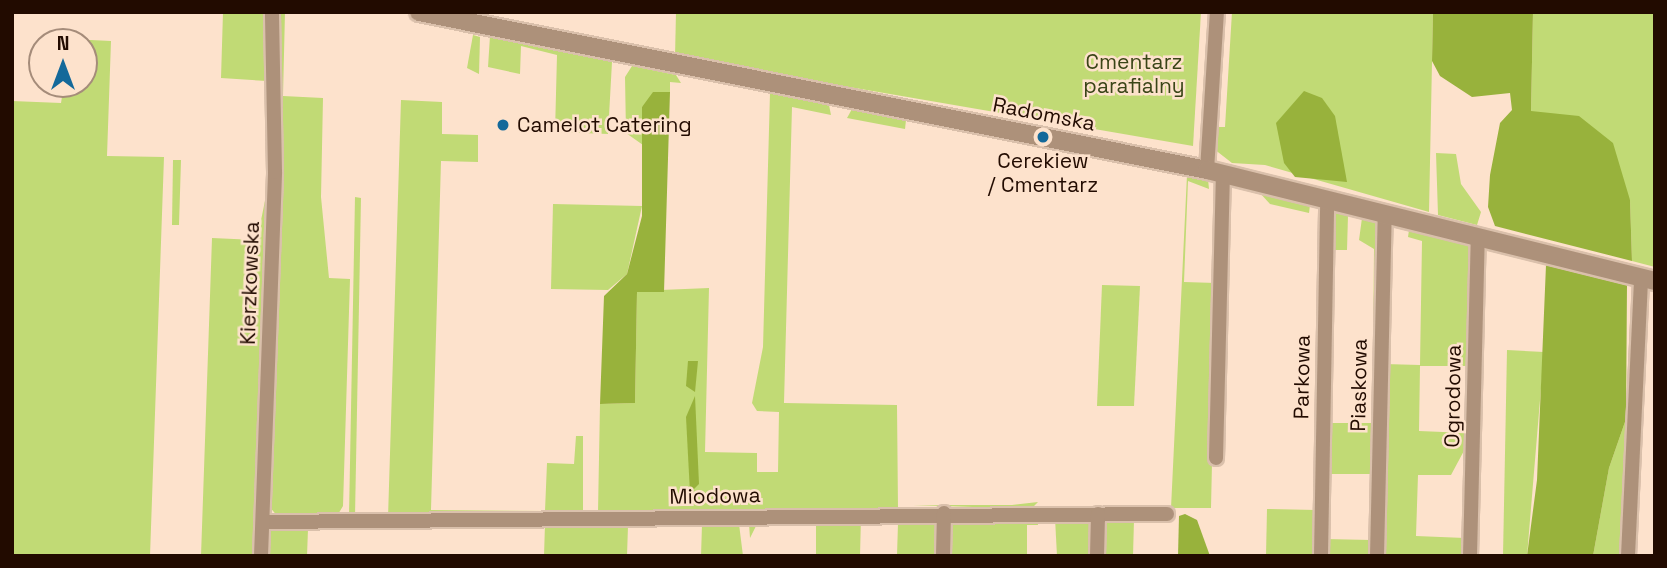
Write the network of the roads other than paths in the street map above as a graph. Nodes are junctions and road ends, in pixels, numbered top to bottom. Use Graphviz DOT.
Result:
graph roads {
  1 [pos="272,12"];
  2 [pos="419,12"];
  3 [pos="1217,12"];
  4 [pos="1215,171"];
  5 [pos="1327,200"];
  6 [pos="1385,214"];
  7 [pos="1478,237"];
  8 [pos="1648,279"];
  9 [pos="1216,458"];
  10 [pos="944,513"];
  11 [pos="1098,514"];
  12 [pos="1167,514"];
  13 [pos="263,522"];
  14 [pos="261,556"];
  15 [pos="943,556"];
  16 [pos="1097,556"];
  17 [pos="1321,556"];
  18 [pos="1377,556"];
  19 [pos="1470,556"];
  20 [pos="1628,556"];
  1 -- 13 [label="street, Kierzkowska"];
  2 -- 4 [label="street, Radomska"];
  3 -- 4 [label="street"];
  4 -- 5 [label="street, Radomska"];
  4 -- 9 [label="street"];
  5 -- 6 [label="street, Radomska"];
  5 -- 17 [label="street, Parkowa"];
  6 -- 7 [label="street, Radomska"];
  6 -- 18 [label="street, Piaskowa"];
  7 -- 8 [label="street, Radomska"];
  7 -- 19 [label="street, Ogrodowa"];
  8 -- 20 [label="street"];
  10 -- 11 [label="street, Miodowa"];
  10 -- 13 [label="street, Miodowa"];
  10 -- 15 [label="street"];
  11 -- 12 [label="street, Miodowa"];
  11 -- 16 [label="street"];
  13 -- 14 [label="street, Kierzkowska"];
}
